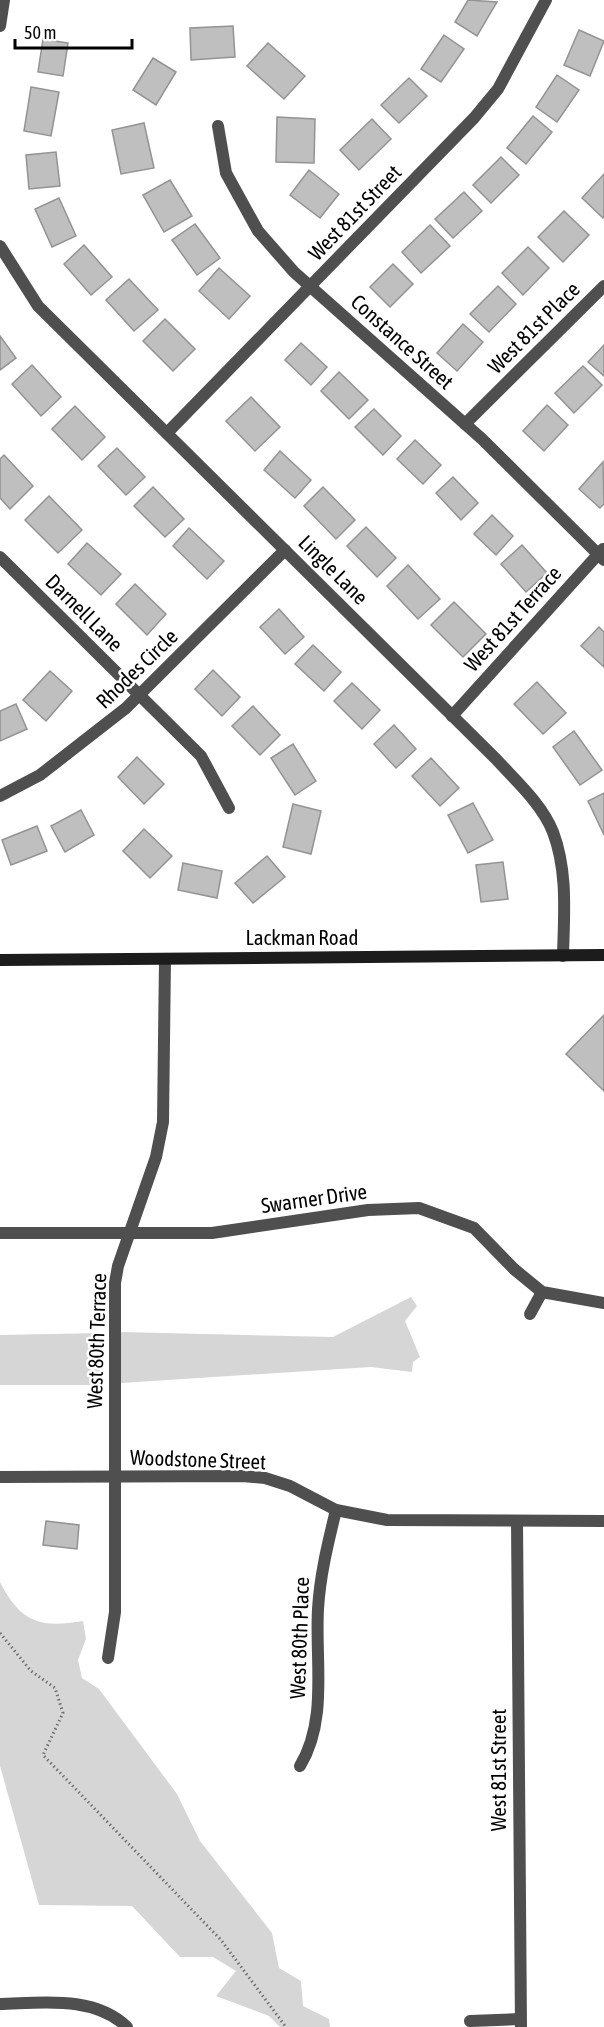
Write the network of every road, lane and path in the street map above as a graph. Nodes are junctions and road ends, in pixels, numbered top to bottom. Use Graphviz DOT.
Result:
graph roads {
  1 [pos="4,0"];
  2 [pos="546,0"];
  3 [pos="0,27"];
  4 [pos="218,126"];
  5 [pos="0,246"];
  6 [pos="604,286"];
  7 [pos="310,287"];
  8 [pos="465,424"];
  9 [pos="167,433"];
  10 [pos="285,550"];
  11 [pos="602,554"];
  12 [pos="0,557"];
  13 [pos="140,695"];
  14 [pos="452,716"];
  15 [pos="0,796"];
  16 [pos="229,808"];
  17 [pos="604,955"];
  18 [pos="563,956"];
  19 [pos="165,959"];
  20 [pos="0,960"];
  21 [pos="0,1233"];
  22 [pos="129,1233"];
  23 [pos="542,1292"];
  24 [pos="604,1303"];
  25 [pos="530,1314"];
  26 [pos="0,1477"];
  27 [pos="115,1477"];
  28 [pos="336,1510"];
  29 [pos="517,1521"];
  30 [pos="604,1521"];
  31 [pos="0,1633"];
  32 [pos="108,1658"];
  33 [pos="300,1766"];
  34 [pos="0,2004"];
  35 [pos="470,2021"];
  36 [pos="520,2023"];
  37 [pos="127,2027"];
  38 [pos="286,2027"];
  1 -- 3 [label="street"];
  2 -- 7 [label="street, West 81st Street"];
  4 -- 7 [label="street, Constance Street"];
  5 -- 9 [label="street, Lingle Lane"];
  6 -- 8 [label="street, West 81st Place"];
  7 -- 8 [label="street, Constance Street"];
  7 -- 9 [label="street, West 81st Street"];
  8 -- 11 [label="street, Constance Street"];
  9 -- 10 [label="street, Lingle Lane"];
  10 -- 13 [label="street, Rhodes Circle"];
  10 -- 14 [label="street, Lingle Lane"];
  11 -- 14 [label="street, West 81st Terrace"];
  12 -- 13 [label="street, Darnell Lane"];
  13 -- 15 [label="street, Rhodes Circle"];
  13 -- 16 [label="street, Darnell Lane"];
  14 -- 18 [label="street, Lingle Lane"];
  17 -- 18 [label="main road, Lackman Road"];
  18 -- 19 [label="main road, Lackman Road"];
  19 -- 20 [label="main road, Lackman Road"];
  19 -- 22 [label="street, West 80th Terrace"];
  21 -- 22 [label="street, Swarner Drive"];
  22 -- 23 [label="street, Swarner Drive"];
  22 -- 27 [label="street, West 80th Terrace"];
  23 -- 24 [label="street, Swarner Drive"];
  23 -- 25 [label="street"];
  26 -- 27 [label="street, Woodstone Street"];
  27 -- 28 [label="street, Woodstone Street"];
  27 -- 32 [label="street, West 80th Terrace"];
  28 -- 29 [label="street, Woodstone Street"];
  28 -- 33 [label="street, West 80th Place"];
  29 -- 30 [label="street, Woodstone Street"];
  29 -- 36 [label="street, West 81st Street"];
  31 -- 38 [label="path"];
  34 -- 37 [label="street"];
  35 -- 36 [label="street, West 81st Street"];
}
